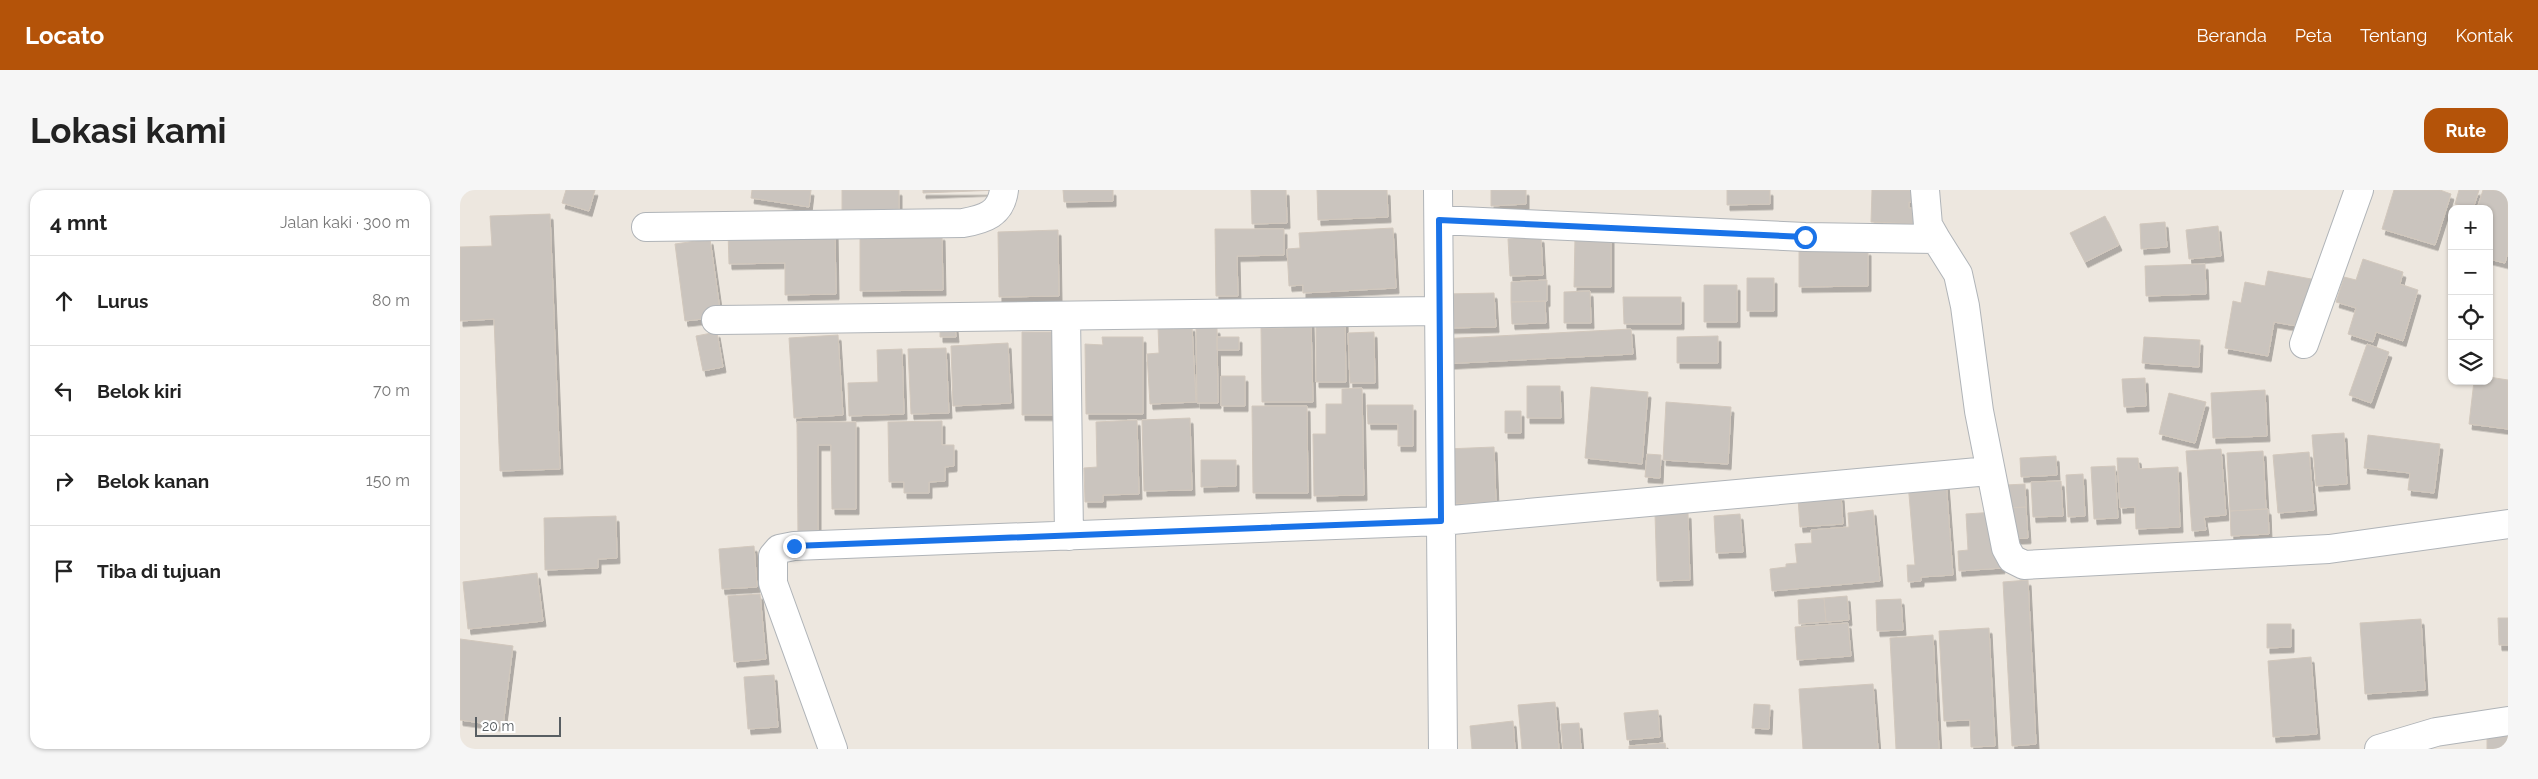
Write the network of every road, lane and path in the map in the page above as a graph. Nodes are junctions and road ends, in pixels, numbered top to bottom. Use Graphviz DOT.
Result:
graph roads {
  1 [pos="1004,190"];
  2 [pos="1438,190"];
  3 [pos="1925,190"];
  4 [pos="2359,190"];
  5 [pos="1439,220"];
  6 [pos="646,227"];
  7 [pos="1936,239"];
  8 [pos="1439,311"];
  9 [pos="1066,316"];
  10 [pos="716,320"];
  11 [pos="2304,344"];
  12 [pos="1990,471"];
  13 [pos="1441,521"];
  14 [pos="2508,524"];
  15 [pos="1069,536"];
  16 [pos="2508,721"];
  17 [pos="833,749"];
  18 [pos="1443,749"];
  19 [pos="2380,749"];
  1 -- 6 [label="street"];
  2 -- 5 [label="street"];
  3 -- 7 [label="street"];
  4 -- 11 [label="street"];
  5 -- 7 [label="street"];
  5 -- 8 [label="street"];
  7 -- 12 [label="street"];
  8 -- 9 [label="street"];
  8 -- 13 [label="street"];
  9 -- 10 [label="street"];
  9 -- 15 [label="street"];
  12 -- 13 [label="street"];
  12 -- 14 [label="street"];
  13 -- 15 [label="street"];
  13 -- 18 [label="street"];
  15 -- 17 [label="street"];
  16 -- 19 [label="street"];
}
